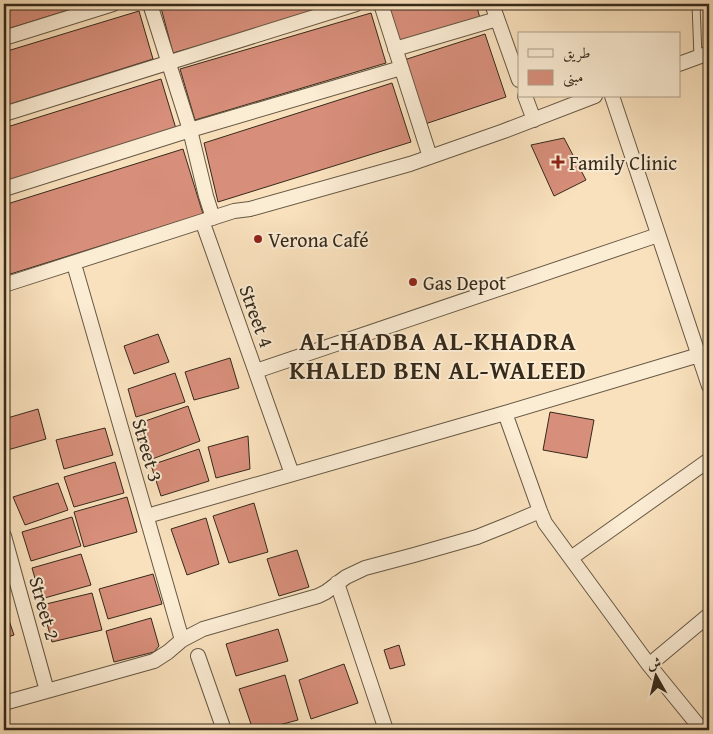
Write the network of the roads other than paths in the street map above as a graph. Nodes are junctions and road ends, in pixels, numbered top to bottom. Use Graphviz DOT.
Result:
graph roads {
  1 [pos="113,4"];
  2 [pos="150,4"];
  3 [pos="356,4"];
  4 [pos="381,4"];
  5 [pos="492,4"];
  6 [pos="696,4"];
  7 [pos="497,19"];
  8 [pos="4,38"];
  9 [pos="395,49"];
  10 [pos="704,55"];
  11 [pos="168,62"];
  12 [pos="680,64"];
  13 [pos="401,68"];
  14 [pos="518,77"];
  15 [pos="526,98"];
  16 [pos="590,98"];
  17 [pos="613,98"];
  18 [pos="4,114"];
  19 [pos="534,120"];
  20 [pos="190,130"];
  21 [pos="430,157"];
  22 [pos="4,189"];
  23 [pos="209,223"];
  24 [pos="658,235"];
  25 [pos="76,271"];
  26 [pos="4,285"];
  27 [pos="4,295"];
  28 [pos="699,356"];
  29 [pos="256,371"];
  30 [pos="709,386"];
  31 [pos="505,413"];
  32 [pos="709,460"];
  33 [pos="292,474"];
  34 [pos="540,511"];
  35 [pos="147,516"];
  36 [pos="4,536"];
  37 [pos="571,558"];
  38 [pos="337,583"];
  39 [pos="709,615"];
  40 [pos="182,640"];
  41 [pos="198,656"];
  42 [pos="650,665"];
  43 [pos="47,691"];
  44 [pos="4,702"];
  45 [pos="224,730"];
  46 [pos="386,730"];
  47 [pos="702,730"];
  1 -- 8 [label="street"];
  2 -- 11 [label="street, Street 4"];
  3 -- 11 [label="street"];
  4 -- 9 [label="street"];
  5 -- 7 [label="street"];
  6 -- 10 [label="lane"];
  7 -- 9 [label="street"];
  7 -- 14 [label="street"];
  9 -- 13 [label="street"];
  10 -- 12 [label="street"];
  11 -- 18 [label="street"];
  11 -- 20 [label="street, Street 4"];
  13 -- 20 [label="street"];
  13 -- 21 [label="street"];
  15 -- 19 [label="street"];
  16 -- 19 [label="street"];
  17 -- 24 [label="street"];
  19 -- 21 [label="street"];
  20 -- 22 [label="street"];
  20 -- 23 [label="street, Street 4"];
  21 -- 23 [label="street"];
  23 -- 25 [label="street"];
  23 -- 26 [label="street"];
  23 -- 29 [label="street, Street 4"];
  24 -- 28 [label="street"];
  24 -- 29 [label="street"];
  25 -- 27 [label="street"];
  25 -- 35 [label="street, Street 3"];
  28 -- 30 [label="street"];
  28 -- 31 [label="street"];
  29 -- 33 [label="street, Street 4"];
  31 -- 33 [label="street"];
  31 -- 34 [label="street"];
  32 -- 37 [label="street"];
  33 -- 35 [label="street"];
  34 -- 37 [label="street"];
  34 -- 38 [label="street"];
  35 -- 40 [label="street, Street 3"];
  36 -- 43 [label="street, Street 2"];
  37 -- 42 [label="street"];
  38 -- 40 [label="street"];
  38 -- 46 [label="street"];
  39 -- 42 [label="street"];
  40 -- 43 [label="street"];
  41 -- 45 [label="street"];
  42 -- 47 [label="street"];
  43 -- 44 [label="street"];
}
